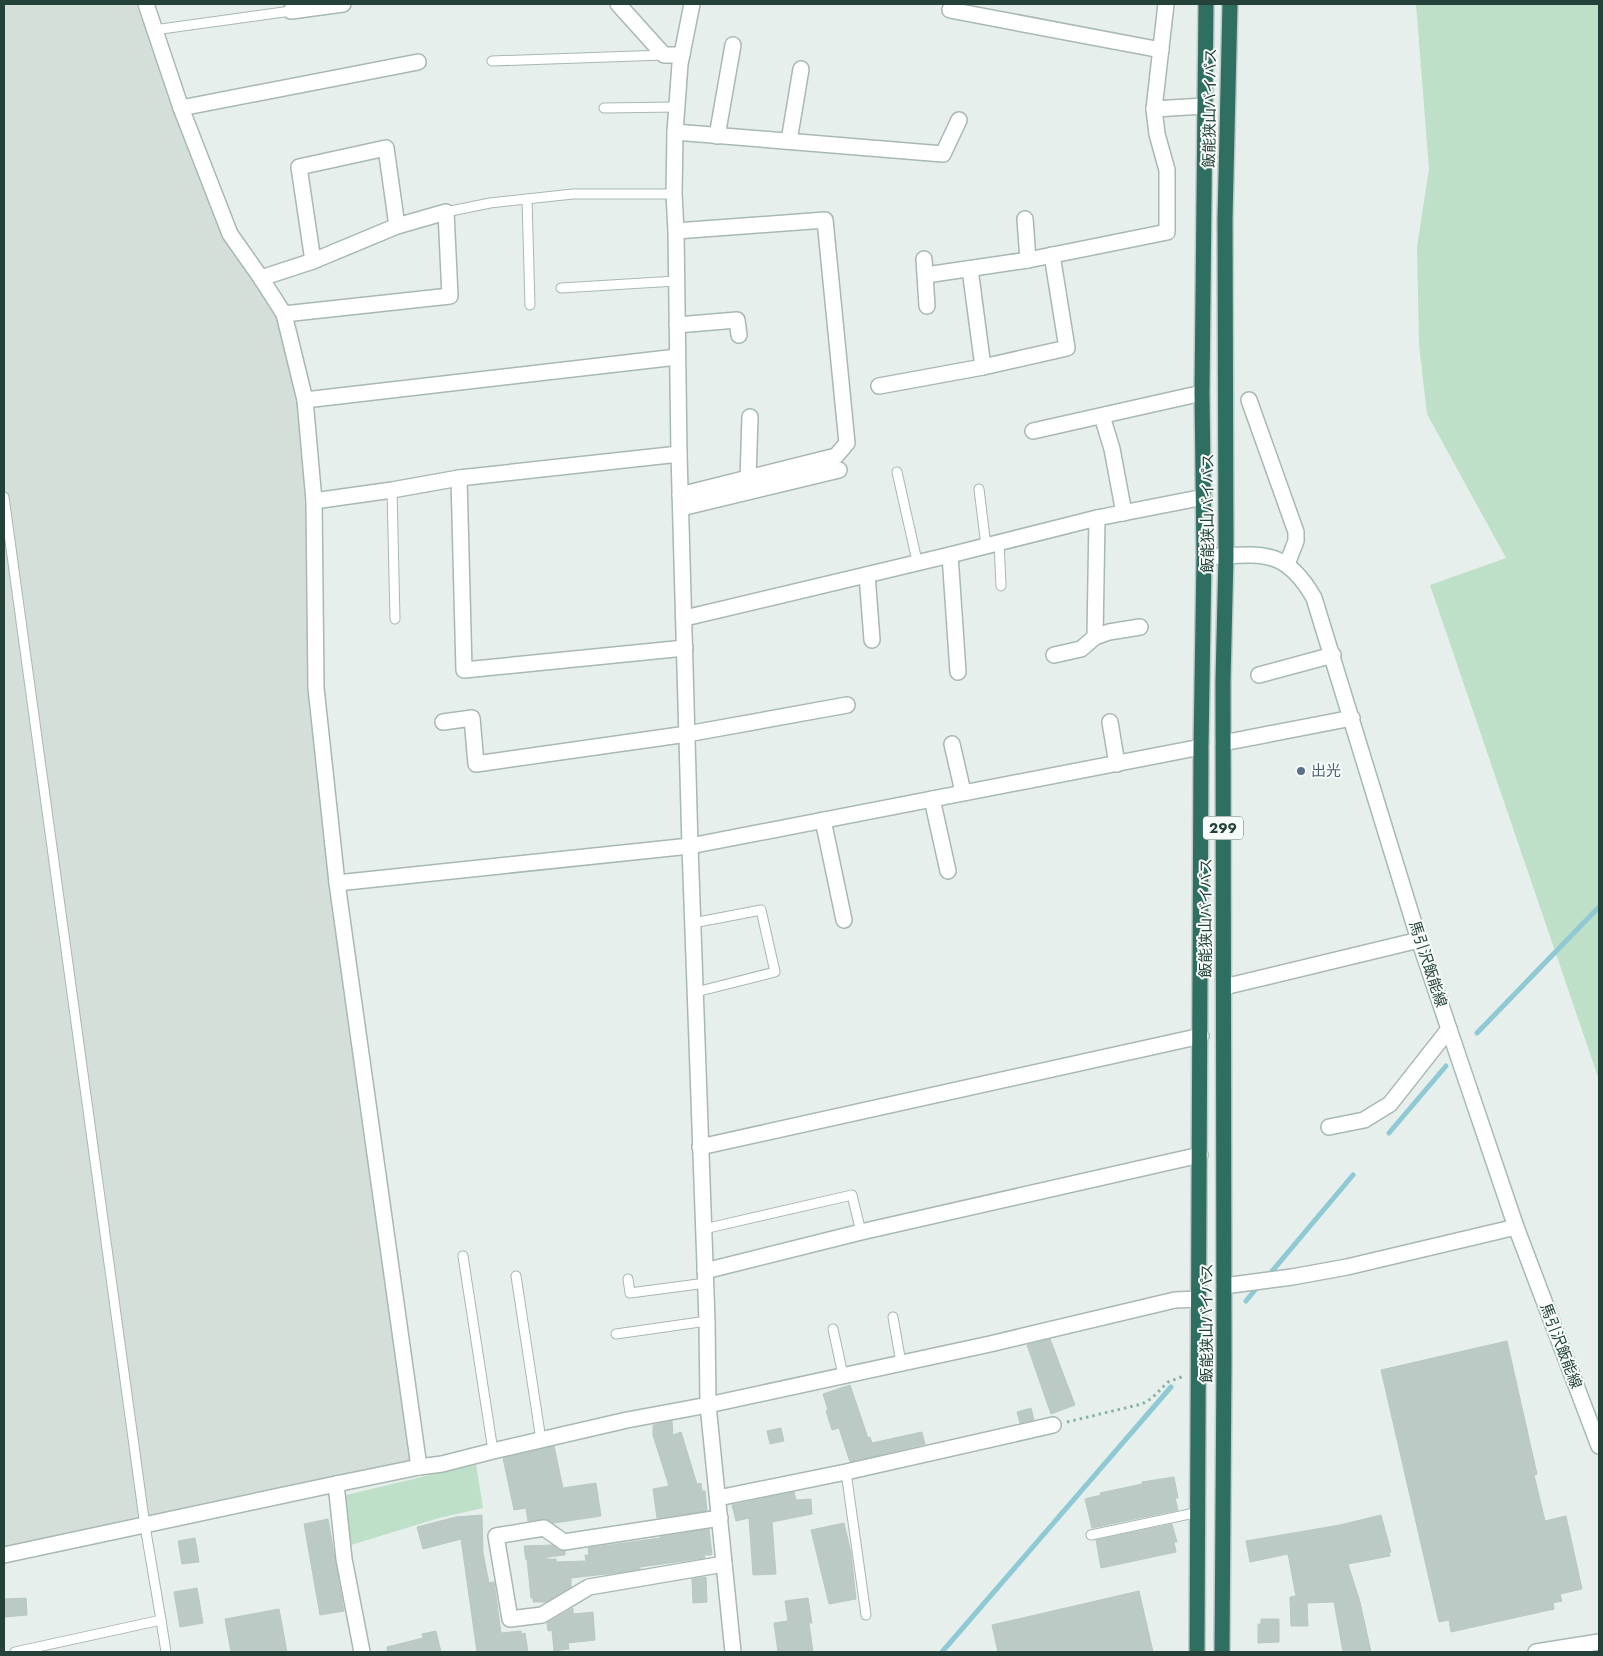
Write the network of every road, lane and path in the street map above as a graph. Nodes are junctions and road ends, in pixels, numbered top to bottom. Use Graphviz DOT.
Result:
graph roads {
  1 [pos="146,4"];
  2 [pos="343,4"];
  3 [pos="618,4"];
  4 [pos="692,4"];
  5 [pos="1166,4"];
  6 [pos="1206,4"];
  7 [pos="1230,4"];
  8 [pos="950,10"];
  9 [pos="291,11"];
  10 [pos="154,30"];
  11 [pos="733,45"];
  12 [pos="1161,50"];
  13 [pos="664,55"];
  14 [pos="682,55"];
  15 [pos="492,61"];
  16 [pos="418,62"];
  17 [pos="801,70"];
  18 [pos="1204,106"];
  19 [pos="677,107"];
  20 [pos="181,108"];
  21 [pos="604,108"];
  22 [pos="1154,109"];
  23 [pos="960,120"];
  24 [pos="675,132"];
  25 [pos="717,136"];
  26 [pos="789,141"];
  27 [pos="674,194"];
  28 [pos="527,199"];
  29 [pos="446,212"];
  30 [pos="1025,219"];
  31 [pos="396,226"];
  32 [pos="676,231"];
  33 [pos="1052,255"];
  34 [pos="924,259"];
  35 [pos="313,260"];
  36 [pos="1028,260"];
  37 [pos="970,269"];
  38 [pos="926,275"];
  39 [pos="261,278"];
  40 [pos="676,281"];
  41 [pos="561,288"];
  42 [pos="530,305"];
  43 [pos="927,306"];
  44 [pos="284,314"];
  45 [pos="677,325"];
  46 [pos="739,335"];
  47 [pos="677,357"];
  48 [pos="983,367"];
  49 [pos="880,386"];
  50 [pos="1202,393"];
  51 [pos="304,400"];
  52 [pos="1248,400"];
  53 [pos="750,416"];
  54 [pos="1102,416"];
  55 [pos="1033,431"];
  56 [pos="679,454"];
  57 [pos="840,470"];
  58 [pos="897,472"];
  59 [pos="459,478"];
  60 [pos="748,478"];
  61 [pos="979,489"];
  62 [pos="392,490"];
  63 [pos="4,497"];
  64 [pos="1204,497"];
  65 [pos="680,501"];
  66 [pos="314,502"];
  67 [pos="1124,513"];
  68 [pos="1097,518"];
  69 [pos="992,544"];
  70 [pos="950,555"];
  71 [pos="1226,556"];
  72 [pos="1204,557"];
  73 [pos="917,562"];
  74 [pos="1287,564"];
  75 [pos="867,575"];
  76 [pos="1001,586"];
  77 [pos="685,618"];
  78 [pos="395,619"];
  79 [pos="1140,627"];
  80 [pos="1096,637"];
  81 [pos="872,640"];
  82 [pos="685,648"];
  83 [pos="1054,655"];
  84 [pos="1333,655"];
  85 [pos="958,672"];
  86 [pos="1258,675"];
  87 [pos="847,705"];
  88 [pos="1352,718"];
  89 [pos="443,722"];
  90 [pos="1110,722"];
  91 [pos="687,734"];
  92 [pos="1223,743"];
  93 [pos="952,744"];
  94 [pos="1201,747"];
  95 [pos="1117,764"];
  96 [pos="963,792"];
  97 [pos="932,799"];
  98 [pos="823,820"];
  99 [pos="690,846"];
  100 [pos="948,871"];
  101 [pos="337,883"];
  102 [pos="844,920"];
  103 [pos="693,924"];
  104 [pos="1420,940"];
  105 [pos="1224,987"];
  106 [pos="696,992"];
  107 [pos="1449,1029"];
  108 [pos="1201,1036"];
  109 [pos="1329,1127"];
  110 [pos="700,1147"];
  111 [pos="1200,1155"];
  112 [pos="1516,1227"];
  113 [pos="704,1229"];
  114 [pos="861,1232"];
  115 [pos="463,1256"];
  116 [pos="516,1276"];
  117 [pos="706,1277"];
  118 [pos="628,1280"];
  119 [pos="1224,1286"];
  120 [pos="1199,1299"];
  121 [pos="893,1317"];
  122 [pos="707,1321"];
  123 [pos="834,1329"];
  124 [pos="616,1334"];
  125 [pos="902,1363"];
  126 [pos="1199,1371"];
  127 [pos="843,1375"];
  128 [pos="708,1405"];
  129 [pos="1053,1425"];
  130 [pos="541,1440"];
  131 [pos="1599,1446"];
  132 [pos="493,1450"];
  133 [pos="419,1467"];
  134 [pos="846,1472"];
  135 [pos="336,1484"];
  136 [pos="718,1498"];
  137 [pos="1198,1512"];
  138 [pos="720,1518"];
  139 [pos="144,1526"];
  140 [pos="1091,1535"];
  141 [pos="4,1556"];
  142 [pos="724,1564"];
  143 [pos="866,1615"];
  144 [pos="161,1620"];
  145 [pos="1599,1642"];
  146 [pos="15,1652"];
  147 [pos="166,1652"];
  148 [pos="362,1652"];
  149 [pos="733,1652"];
  150 [pos="1197,1652"];
  151 [pos="1222,1652"];
  152 [pos="1536,1652"];
  1 -- 10 [label="street"];
  2 -- 9 [label="street"];
  3 -- 13 [label="street"];
  4 -- 14 [label="street"];
  5 -- 12 [label="street"];
  6 -- 18 [label="highway, 飯能狭山バイパス / 299"];
  7 -- 71 [label="highway, 飯能狭山バイパス / 299"];
  8 -- 12 [label="street"];
  9 -- 10 [label="lane"];
  10 -- 20 [label="street"];
  11 -- 25 [label="street"];
  12 -- 22 [label="street"];
  13 -- 14 [label="street"];
  13 -- 15 [label="lane"];
  14 -- 19 [label="street"];
  16 -- 20 [label="street"];
  17 -- 26 [label="street"];
  18 -- 22 [label="street"];
  18 -- 50 [label="highway, 飯能狭山バイパス / 299"];
  19 -- 21 [label="lane"];
  19 -- 24 [label="street"];
  20 -- 39 [label="street"];
  22 -- 33 [label="street"];
  23 -- 26 [label="street"];
  24 -- 25 [label="street"];
  24 -- 27 [label="street"];
  25 -- 26 [label="street"];
  27 -- 28 [label="lane"];
  27 -- 32 [label="street"];
  28 -- 29 [label="lane"];
  28 -- 42 [label="lane"];
  29 -- 31 [label="street"];
  29 -- 44 [label="street"];
  30 -- 36 [label="street"];
  31 -- 35 [label="street"];
  31 -- 35 [label="street"];
  32 -- 40 [label="street"];
  32 -- 60 [label="street"];
  33 -- 36 [label="street"];
  33 -- 48 [label="street"];
  34 -- 38 [label="street"];
  35 -- 39 [label="street"];
  36 -- 37 [label="street"];
  37 -- 38 [label="street"];
  37 -- 48 [label="street"];
  38 -- 43 [label="street"];
  39 -- 44 [label="street"];
  40 -- 41 [label="lane"];
  40 -- 45 [label="street"];
  44 -- 51 [label="street"];
  45 -- 46 [label="street"];
  45 -- 47 [label="street"];
  47 -- 51 [label="street"];
  47 -- 56 [label="street"];
  48 -- 49 [label="street"];
  50 -- 54 [label="street"];
  50 -- 64 [label="highway, 飯能狭山バイパス / 299"];
  51 -- 66 [label="street"];
  52 -- 74 [label="street"];
  53 -- 60 [label="street"];
  54 -- 55 [label="street"];
  54 -- 67 [label="street"];
  56 -- 59 [label="street"];
  56 -- 65 [label="street"];
  57 -- 65 [label="street"];
  58 -- 73 [label="lane"];
  59 -- 62 [label="street"];
  59 -- 82 [label="street"];
  60 -- 65 [label="street"];
  61 -- 69 [label="lane"];
  62 -- 66 [label="street"];
  62 -- 78 [label="lane"];
  63 -- 139 [label="lane"];
  64 -- 67 [label="street"];
  64 -- 72 [label="highway, 飯能狭山バイパス / 299"];
  65 -- 77 [label="street"];
  66 -- 101 [label="street"];
  67 -- 68 [label="street"];
  68 -- 69 [label="street"];
  68 -- 80 [label="street"];
  69 -- 70 [label="street"];
  69 -- 76 [label="lane"];
  70 -- 73 [label="street"];
  70 -- 85 [label="street"];
  71 -- 72 [label="street, 馬引沢飯能線"];
  71 -- 74 [label="street, 馬引沢飯能線"];
  71 -- 92 [label="highway, 飯能狭山バイパス / 299"];
  72 -- 94 [label="highway, 飯能狭山バイパス / 299"];
  73 -- 75 [label="street"];
  74 -- 84 [label="street, 馬引沢飯能線"];
  75 -- 77 [label="street"];
  75 -- 81 [label="street"];
  77 -- 82 [label="street"];
  79 -- 80 [label="street"];
  80 -- 83 [label="street"];
  82 -- 91 [label="street"];
  84 -- 86 [label="street"];
  84 -- 88 [label="street, 馬引沢飯能線"];
  87 -- 91 [label="street"];
  88 -- 92 [label="street"];
  88 -- 104 [label="street, 馬引沢飯能線"];
  89 -- 91 [label="street"];
  90 -- 95 [label="street"];
  91 -- 99 [label="street"];
  92 -- 105 [label="highway, 飯能狭山バイパス / 299"];
  93 -- 96 [label="street"];
  94 -- 95 [label="street"];
  94 -- 108 [label="highway, 飯能狭山バイパス / 299"];
  95 -- 96 [label="street"];
  96 -- 97 [label="street"];
  97 -- 98 [label="street"];
  97 -- 100 [label="street"];
  98 -- 99 [label="street"];
  98 -- 102 [label="street"];
  99 -- 101 [label="street"];
  99 -- 103 [label="street"];
  101 -- 133 [label="street"];
  103 -- 106 [label="street"];
  103 -- 106 [label="lane"];
  104 -- 105 [label="street"];
  104 -- 107 [label="street, 馬引沢飯能線"];
  105 -- 119 [label="highway, 飯能狭山バイパス / 299"];
  106 -- 110 [label="street"];
  107 -- 109 [label="street"];
  107 -- 112 [label="street, 馬引沢飯能線"];
  108 -- 110 [label="street"];
  108 -- 111 [label="highway, 飯能狭山バイパス / 299"];
  110 -- 113 [label="street"];
  111 -- 114 [label="street"];
  111 -- 120 [label="highway, 飯能狭山バイパス / 299"];
  112 -- 119 [label="street"];
  112 -- 131 [label="street, 馬引沢飯能線"];
  113 -- 114 [label="lane"];
  113 -- 117 [label="street"];
  114 -- 117 [label="street"];
  115 -- 132 [label="lane"];
  116 -- 130 [label="lane"];
  117 -- 118 [label="lane"];
  117 -- 122 [label="street"];
  119 -- 151 [label="highway, 飯能狭山バイパス / 299"];
  120 -- 125 [label="street"];
  120 -- 126 [label="highway, 飯能狭山バイパス / 299"];
  121 -- 125 [label="lane"];
  122 -- 124 [label="lane"];
  122 -- 128 [label="street"];
  123 -- 127 [label="lane"];
  125 -- 127 [label="street"];
  126 -- 129 [label="path"];
  126 -- 137 [label="highway, 飯能狭山バイパス / 299"];
  127 -- 128 [label="street"];
  128 -- 130 [label="street"];
  128 -- 136 [label="street"];
  129 -- 134 [label="street"];
  130 -- 132 [label="street"];
  132 -- 133 [label="street"];
  133 -- 135 [label="street"];
  134 -- 136 [label="street"];
  134 -- 143 [label="lane"];
  135 -- 139 [label="street"];
  135 -- 148 [label="street"];
  136 -- 138 [label="street"];
  137 -- 140 [label="lane"];
  137 -- 150 [label="highway, 飯能狭山バイパス / 299"];
  138 -- 142 [label="street"];
  138 -- 142 [label="street"];
  139 -- 141 [label="street"];
  139 -- 144 [label="lane"];
  142 -- 149 [label="street"];
  144 -- 146 [label="lane"];
  144 -- 147 [label="lane"];
  145 -- 152 [label="street"];
}
